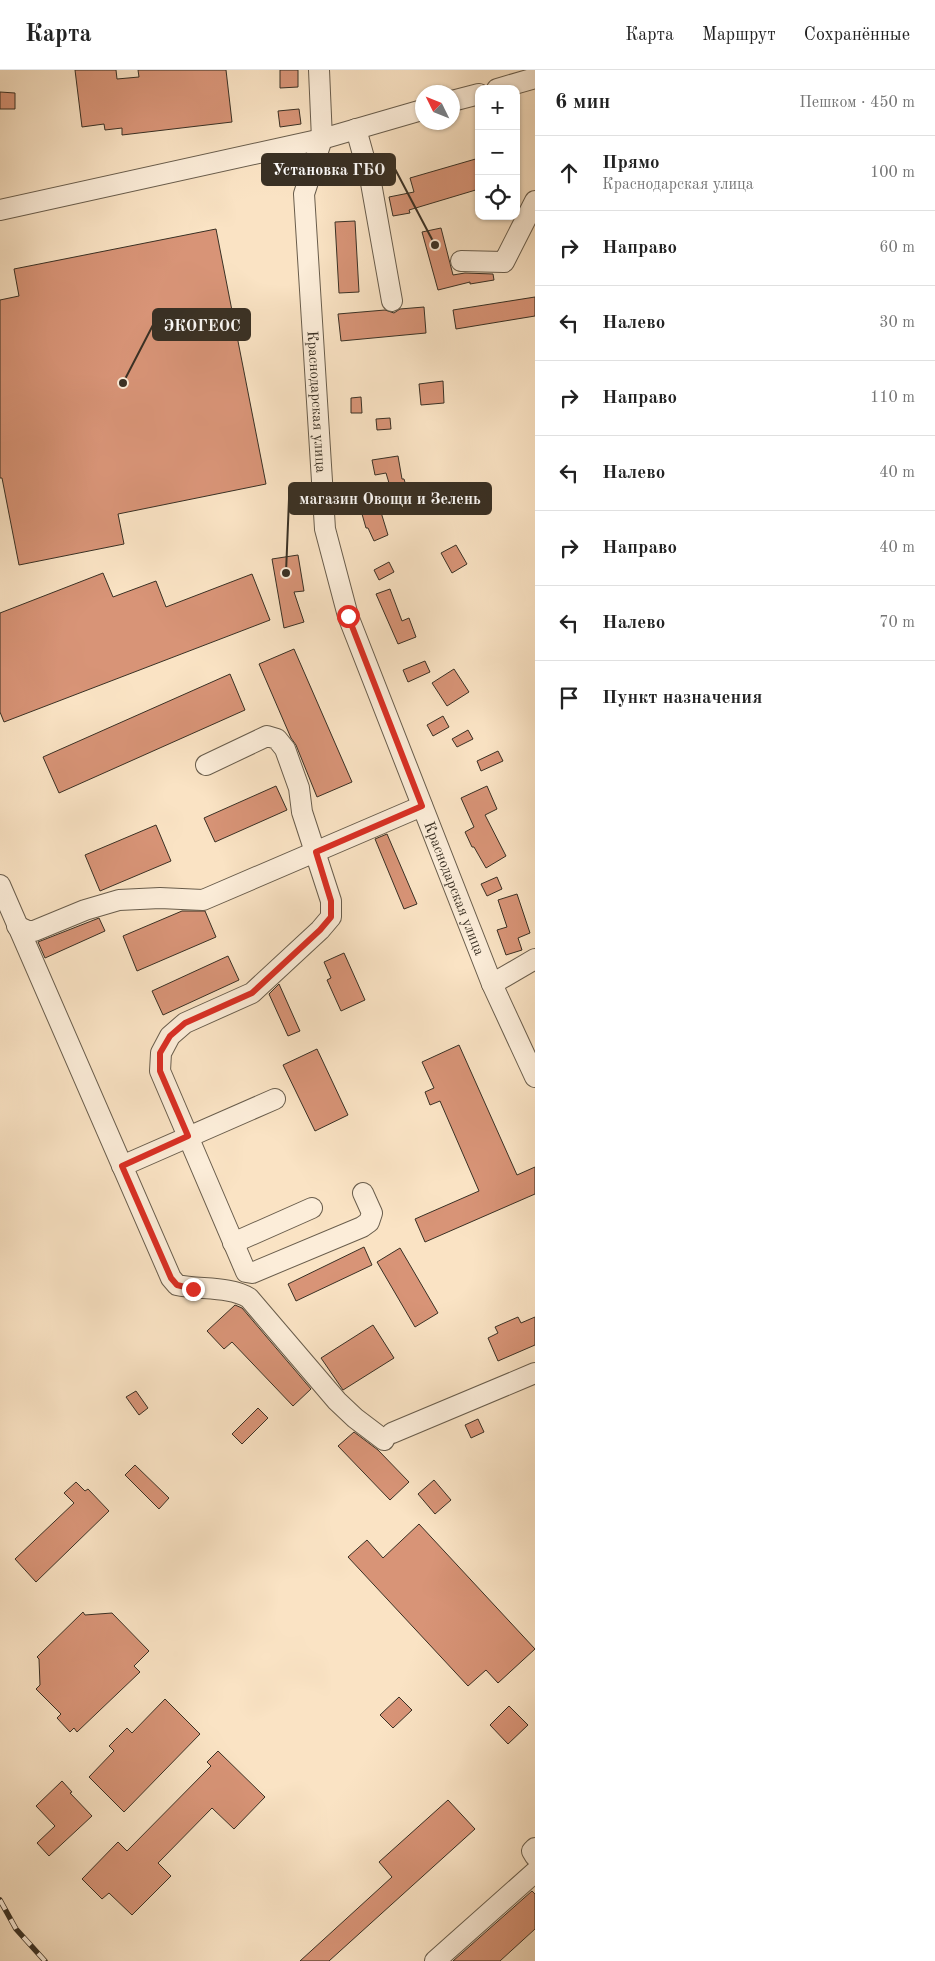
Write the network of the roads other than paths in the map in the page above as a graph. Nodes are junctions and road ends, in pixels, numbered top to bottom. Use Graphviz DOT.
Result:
graph roads {
  1 [pos="319,70"];
  2 [pos="535,78"];
  3 [pos="511,85"];
  4 [pos="475,95"];
  5 [pos="460,99"];
  6 [pos="415,112"];
  7 [pos="356,129"];
  8 [pos="322,139"];
  9 [pos="535,201"];
  10 [pos="0,210"];
  11 [pos="461,261"];
  12 [pos="392,301"];
  13 [pos="206,765"];
  14 [pos="422,806"];
  15 [pos="316,852"];
  16 [pos="0,886"];
  17 [pos="17,926"];
  18 [pos="535,959"];
  19 [pos="492,984"];
  20 [pos="535,1077"];
  21 [pos="275,1098"];
  22 [pos="188,1136"];
  23 [pos="122,1166"];
  24 [pos="363,1192"];
  25 [pos="312,1208"];
  26 [pos="233,1243"];
  27 [pos="535,1373"];
  28 [pos="535,1848"];
  29 [pos="535,1856"];
  30 [pos="535,1872"];
  31 [pos="435,1961"];
  1 -- 8 [label="street"];
  2 -- 3 [label="street"];
  4 -- 5 [label="street"];
  6 -- 7 [label="street"];
  7 -- 8 [label="street"];
  7 -- 12 [label="street"];
  8 -- 10 [label="street"];
  8 -- 14 [label="street, Краснодарская улица"];
  9 -- 11 [label="street"];
  13 -- 15 [label="street"];
  14 -- 15 [label="street"];
  14 -- 19 [label="street, Краснодарская улица"];
  15 -- 17 [label="street"];
  15 -- 22 [label="street"];
  16 -- 17 [label="street"];
  17 -- 23 [label="street"];
  18 -- 19 [label="street"];
  19 -- 20 [label="street, Краснодарская улица"];
  21 -- 22 [label="street"];
  22 -- 23 [label="street"];
  22 -- 26 [label="street"];
  23 -- 27 [label="street"];
  24 -- 26 [label="street"];
  25 -- 26 [label="street"];
  28 -- 29 [label="street"];
  30 -- 31 [label="street"];
}
